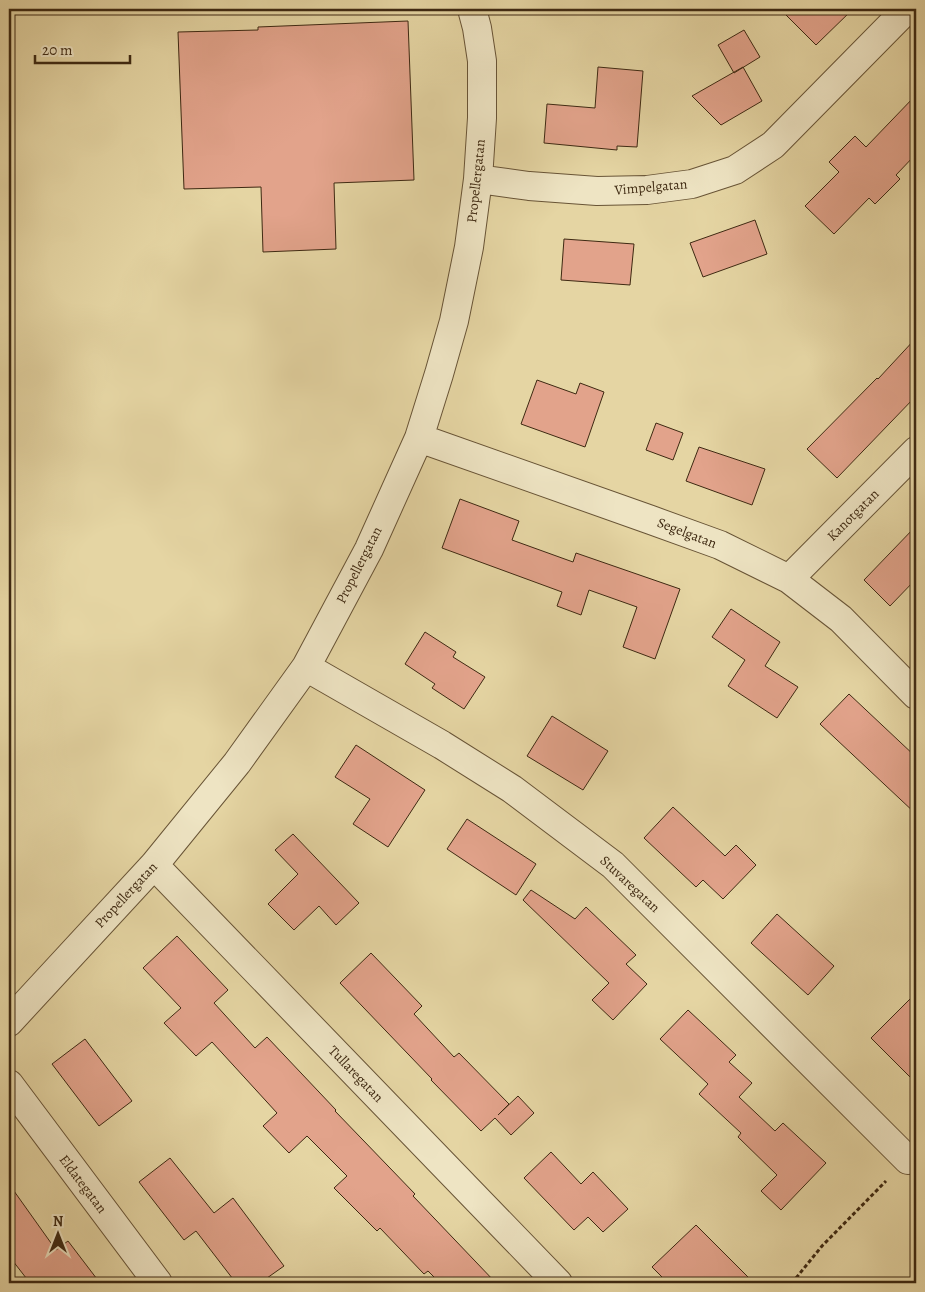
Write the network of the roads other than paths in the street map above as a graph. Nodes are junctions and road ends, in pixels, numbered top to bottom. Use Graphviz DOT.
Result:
graph roads {
  1 [pos="472,9"];
  2 [pos="907,9"];
  3 [pos="478,179"];
  4 [pos="419,438"];
  5 [pos="916,451"];
  6 [pos="789,579"];
  7 [pos="306,666"];
  8 [pos="916,696"];
  9 [pos="154,865"];
  10 [pos="9,1022"];
  11 [pos="9,1084"];
  12 [pos="908,1160"];
  13 [pos="158,1283"];
  14 [pos="558,1283"];
  1 -- 3 [label="street, Propellergatan"];
  2 -- 3 [label="street, Vimpelgatan"];
  3 -- 4 [label="street, Propellergatan"];
  4 -- 6 [label="street, Segelgatan"];
  4 -- 7 [label="street, Propellergatan"];
  5 -- 6 [label="street, Kanotgatan"];
  6 -- 8 [label="street, Segelgatan"];
  7 -- 9 [label="street, Propellergatan"];
  7 -- 12 [label="street, Stuvaregatan"];
  9 -- 10 [label="street, Propellergatan"];
  9 -- 14 [label="street, Tullaregatan"];
  11 -- 13 [label="street, Eldategatan"];
}
